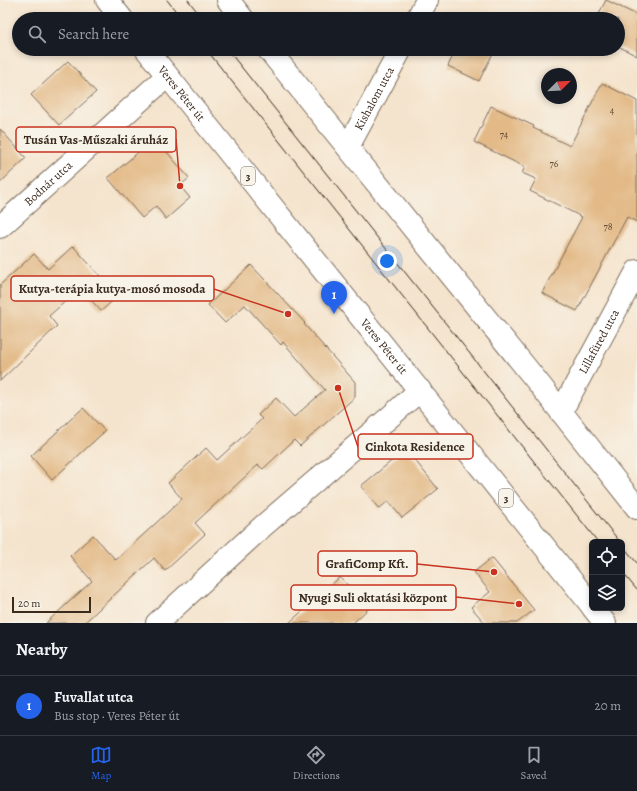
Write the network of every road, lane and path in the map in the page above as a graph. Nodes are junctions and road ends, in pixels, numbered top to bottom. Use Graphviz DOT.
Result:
graph roads {
  1 [pos="107,0"];
  2 [pos="228,0"];
  3 [pos="427,0"];
  4 [pos="116,12"];
  5 [pos="237,12"];
  6 [pos="421,12"];
  7 [pos="151,56"];
  8 [pos="274,56"];
  9 [pos="397,56"];
  10 [pos="167,76"];
  11 [pos="348,147"];
  12 [pos="0,227"];
  13 [pos="637,270"];
  14 [pos="420,390"];
  15 [pos="561,412"];
  16 [pos="637,508"];
  17 [pos="589,602"];
  18 [pos="596,611"];
  19 [pos="157,623"];
  20 [pos="605,623"];
  1 -- 4 [label="street"];
  2 -- 5 [label="street"];
  3 -- 6 [label="street"];
  7 -- 10 [label="street, Veres Péter út / 3"];
  8 -- 11 [label="street"];
  9 -- 11 [label="street, Kishalom utca"];
  10 -- 12 [label="street, Bodnár utca"];
  10 -- 14 [label="street, Veres Péter út / 3"];
  11 -- 15 [label="street"];
  13 -- 15 [label="street, Lillafüred utca"];
  14 -- 17 [label="street, Veres Péter út / 3"];
  14 -- 19 [label="street"];
  15 -- 16 [label="street"];
  18 -- 20 [label="street, Veres Péter út / 3"];
}
